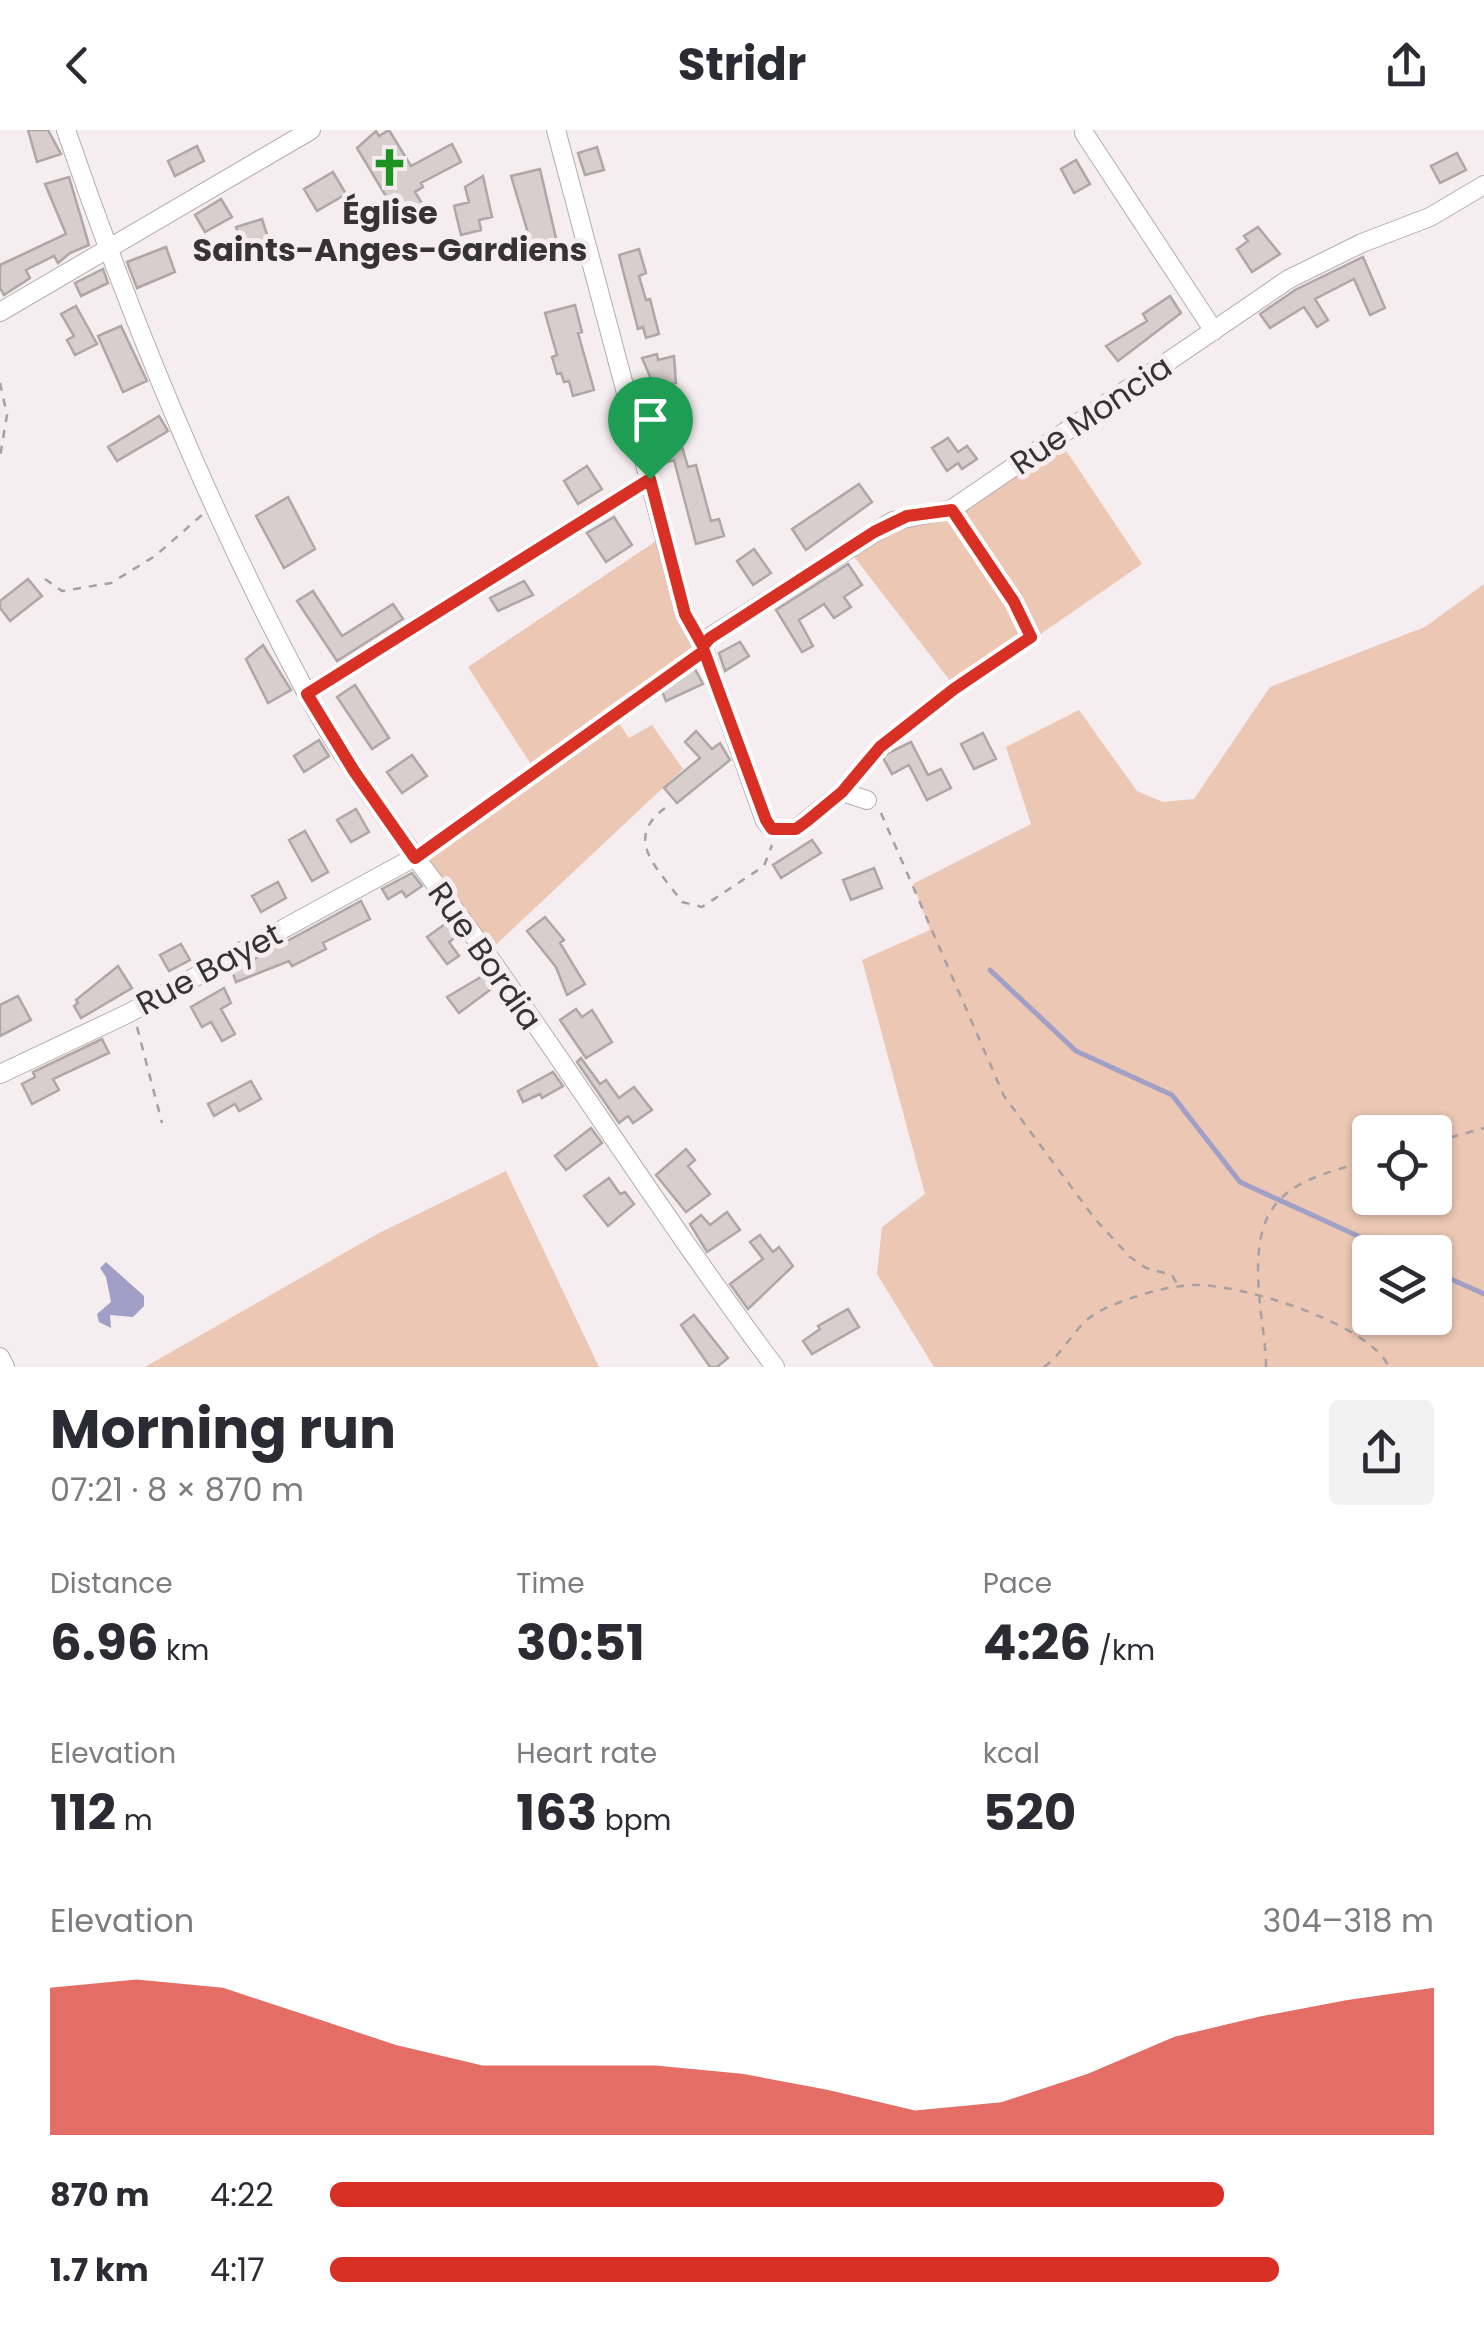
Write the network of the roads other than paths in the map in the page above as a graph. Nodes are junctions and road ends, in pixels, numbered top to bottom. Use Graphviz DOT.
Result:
graph roads {
  1 [pos="66,130"];
  2 [pos="311,130"];
  3 [pos="556,130"];
  4 [pos="1084,132"];
  5 [pos="1484,185"];
  6 [pos="108,251"];
  7 [pos="0,312"];
  8 [pos="1214,332"];
  9 [pos="650,479"];
  10 [pos="704,649"];
  11 [pos="307,694"];
  12 [pos="867,800"];
  13 [pos="415,858"];
  14 [pos="0,1074"];
  15 [pos="0,1356"];
  16 [pos="5,1367"];
  17 [pos="776,1367"];
  1 -- 6 [label="street, Rue Bordia"];
  2 -- 6 [label="street"];
  3 -- 9 [label="street"];
  4 -- 8 [label="street"];
  5 -- 8 [label="street, Rue Moncia"];
  6 -- 7 [label="street"];
  6 -- 11 [label="street, Rue Bordia"];
  8 -- 10 [label="street, Rue Moncia"];
  9 -- 10 [label="street"];
  9 -- 11 [label="street"];
  10 -- 12 [label="street"];
  11 -- 13 [label="street, Rue Bordia"];
  13 -- 14 [label="street, Rue Bayet"];
  13 -- 17 [label="street, Rue Bordia"];
  15 -- 16 [label="street"];
}
